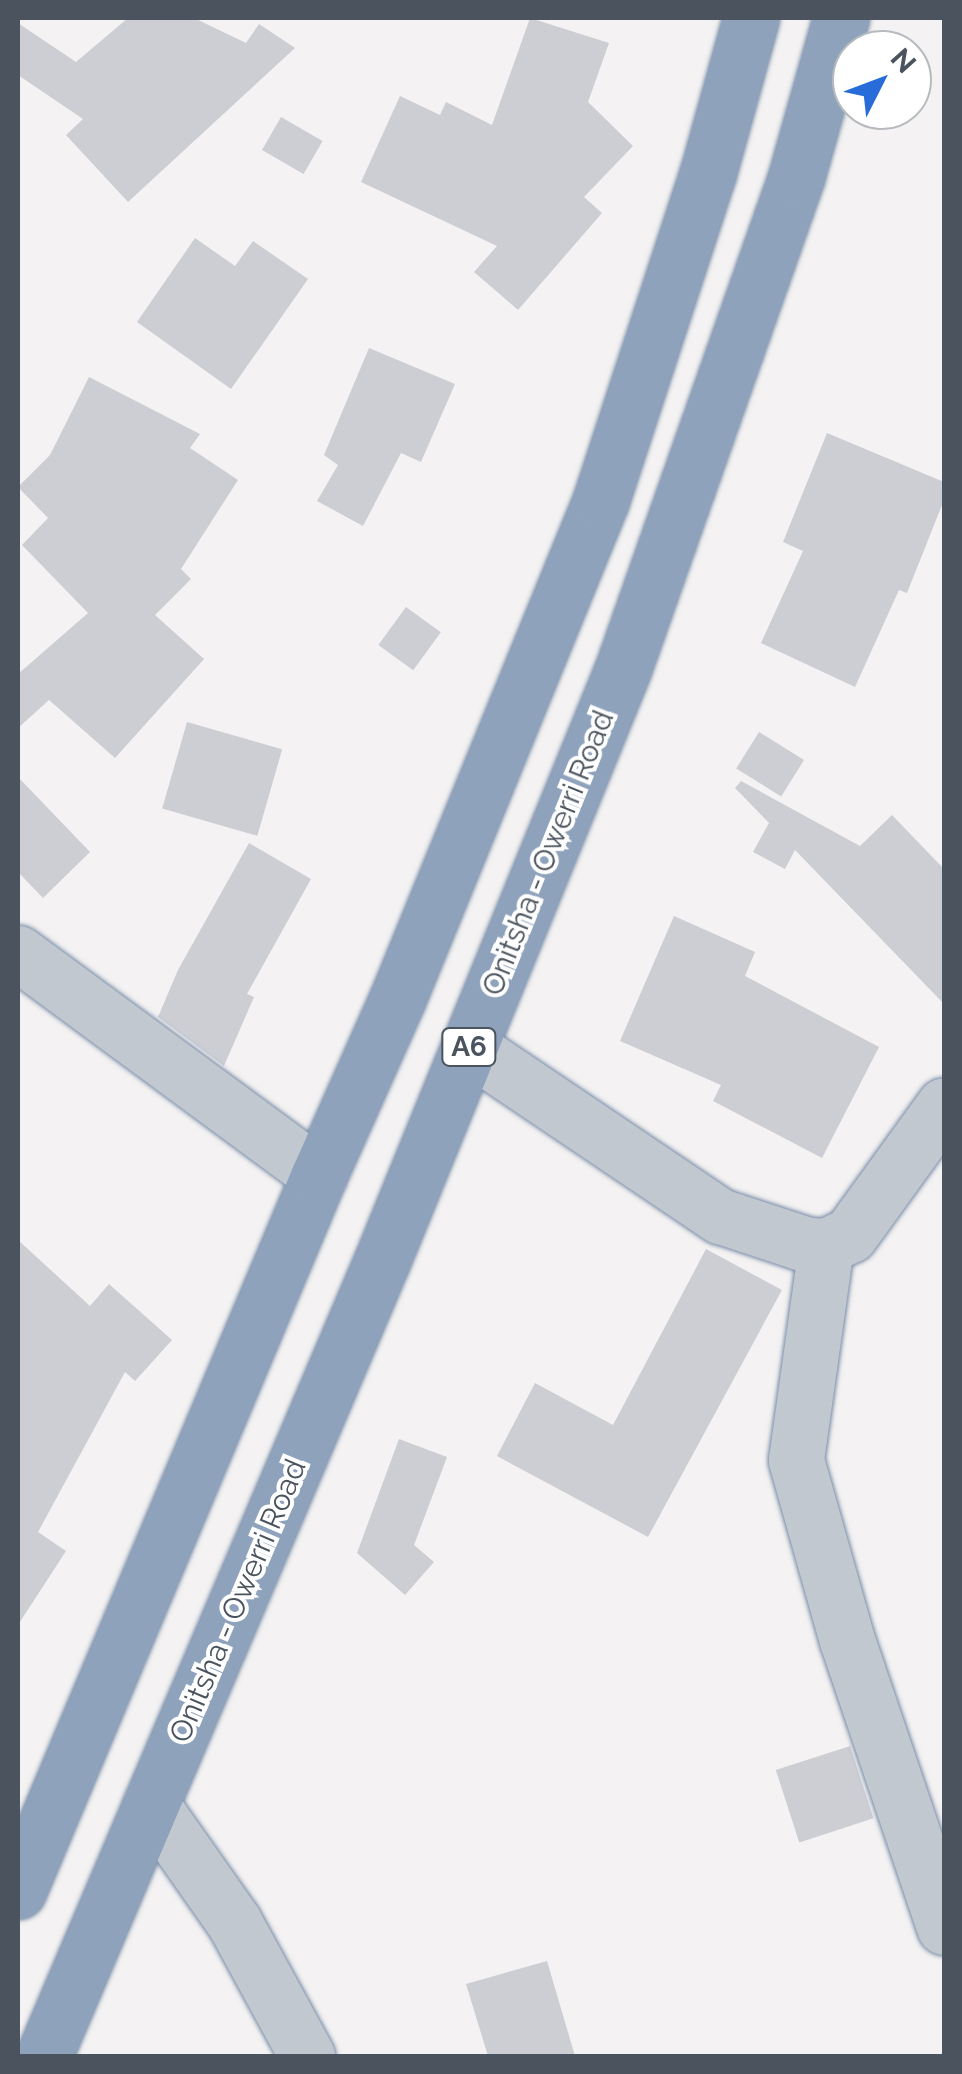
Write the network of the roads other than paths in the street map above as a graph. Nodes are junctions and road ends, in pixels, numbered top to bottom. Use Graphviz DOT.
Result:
graph roads {
  1 [pos="752,18"];
  2 [pos="841,18"];
  3 [pos="18,953"];
  4 [pos="469,1047"];
  5 [pos="944,1105"];
  6 [pos="319,1175"];
  7 [pos="826,1246"];
  8 [pos="151,1804"];
  9 [pos="18,1891"];
  10 [pos="944,1928"];
  11 [pos="44,2056"];
  12 [pos="307,2056"];
  1 -- 6 [label="highway"];
  2 -- 4 [label="highway, Onitsha - Owerri Road / A6"];
  3 -- 6 [label="street"];
  4 -- 7 [label="street"];
  4 -- 8 [label="highway, Onitsha - Owerri Road / A6"];
  5 -- 7 [label="street"];
  6 -- 9 [label="highway"];
  7 -- 10 [label="street"];
  8 -- 11 [label="highway, Onitsha - Owerri Road / A6"];
  8 -- 12 [label="street"];
}
